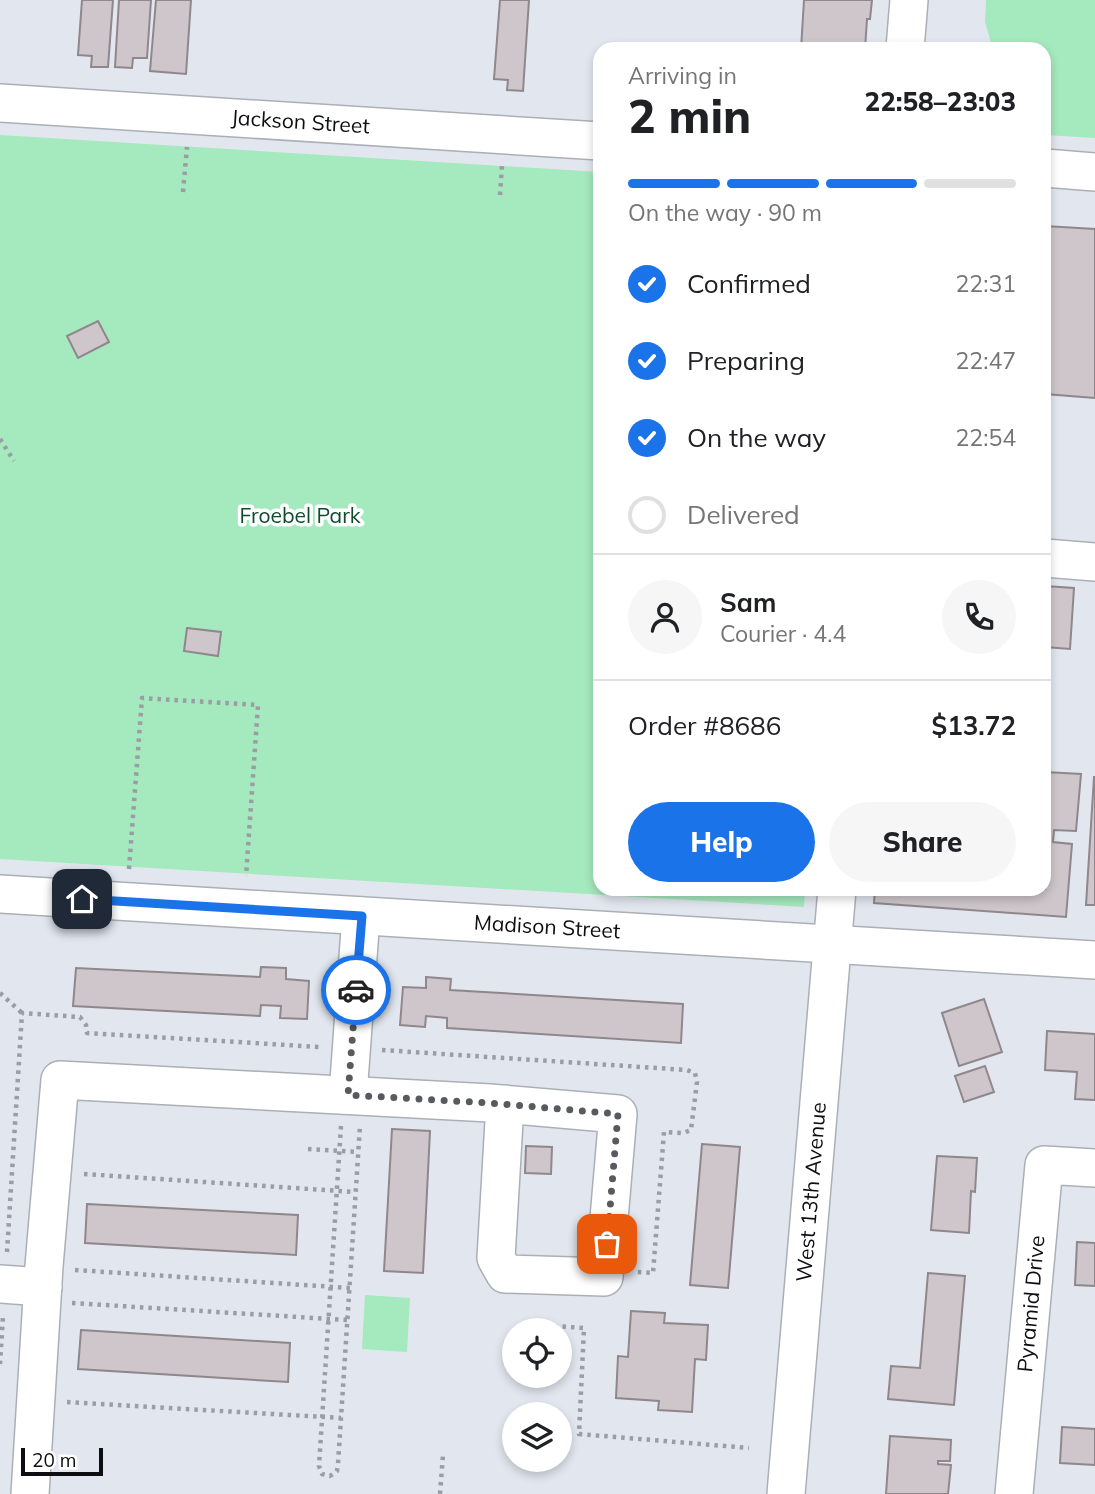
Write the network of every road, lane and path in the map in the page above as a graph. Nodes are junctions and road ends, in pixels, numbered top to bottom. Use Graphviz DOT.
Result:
graph roads {
  1 [pos="909,0"];
  2 [pos="906,42"];
  3 [pos="0,103"];
  4 [pos="593,141"];
  5 [pos="187,142"];
  6 [pos="502,161"];
  7 [pos="1051,168"];
  8 [pos="1095,172"];
  9 [pos="183,192"];
  10 [pos="500,195"];
  11 [pos="0,439"];
  12 [pos="14,461"];
  13 [pos="1051,558"];
  14 [pos="1095,562"];
  15 [pos="129,869"];
  16 [pos="246,876"];
  17 [pos="0,894"];
  18 [pos="836,896"];
  19 [pos="362,916"];
  20 [pos="832,944"];
  21 [pos="1095,960"];
  22 [pos="0,993"];
  23 [pos="22,1013"];
  24 [pos="505,1104"];
  25 [pos="349,1115"];
  26 [pos="308,1149"];
  27 [pos="340,1151"];
  28 [pos="358,1152"];
  29 [pos="1095,1168"];
  30 [pos="79,1174"];
  31 [pos="337,1191"];
  32 [pos="355,1192"];
  33 [pos="58,1279"];
  34 [pos="330,1287"];
  35 [pos="350,1288"];
  36 [pos="2,1295"];
  37 [pos="70,1315"];
  38 [pos="329,1319"];
  39 [pos="347,1320"];
  40 [pos="572,1327"];
  41 [pos="0,1364"];
  42 [pos="65,1402"];
  43 [pos="322,1418"];
  44 [pos="341,1419"];
  45 [pos="749,1448"];
  46 [pos="443,1455"];
  47 [pos="30,1494"];
  48 [pos="440,1494"];
  49 [pos="786,1494"];
  50 [pos="1014,1494"];
  1 -- 2 [label="street"];
  3 -- 4 [label="street, Jackson Street"];
  5 -- 9 [label="path"];
  6 -- 10 [label="path"];
  7 -- 8 [label="street"];
  11 -- 12 [label="path"];
  13 -- 14 [label="street"];
  15 -- 16 [label="path"];
  17 -- 19 [label="street, Madison Street"];
  18 -- 20 [label="street, West 13th Avenue"];
  19 -- 20 [label="street, Madison Street"];
  19 -- 25 [label="street"];
  20 -- 21 [label="street, Madison Street"];
  20 -- 49 [label="street, West 13th Avenue"];
  22 -- 23 [label="path"];
  24 -- 24 [label="street"];
  24 -- 25 [label="street"];
  25 -- 27 [label="path"];
  25 -- 28 [label="path"];
  25 -- 33 [label="street"];
  26 -- 27 [label="path"];
  27 -- 28 [label="path"];
  27 -- 31 [label="path"];
  28 -- 32 [label="path"];
  29 -- 50 [label="street, Pyramid Drive"];
  30 -- 31 [label="path"];
  31 -- 32 [label="path"];
  31 -- 34 [label="path"];
  32 -- 35 [label="path"];
  33 -- 34 [label="path"];
  33 -- 36 [label="street"];
  33 -- 47 [label="street"];
  34 -- 35 [label="path"];
  34 -- 38 [label="path"];
  35 -- 39 [label="path"];
  36 -- 41 [label="path"];
  37 -- 38 [label="path"];
  38 -- 39 [label="path"];
  38 -- 43 [label="path"];
  39 -- 44 [label="path"];
  40 -- 45 [label="path"];
  42 -- 43 [label="path"];
  43 -- 44 [label="path"];
  43 -- 44 [label="path"];
  46 -- 48 [label="path"];
}
